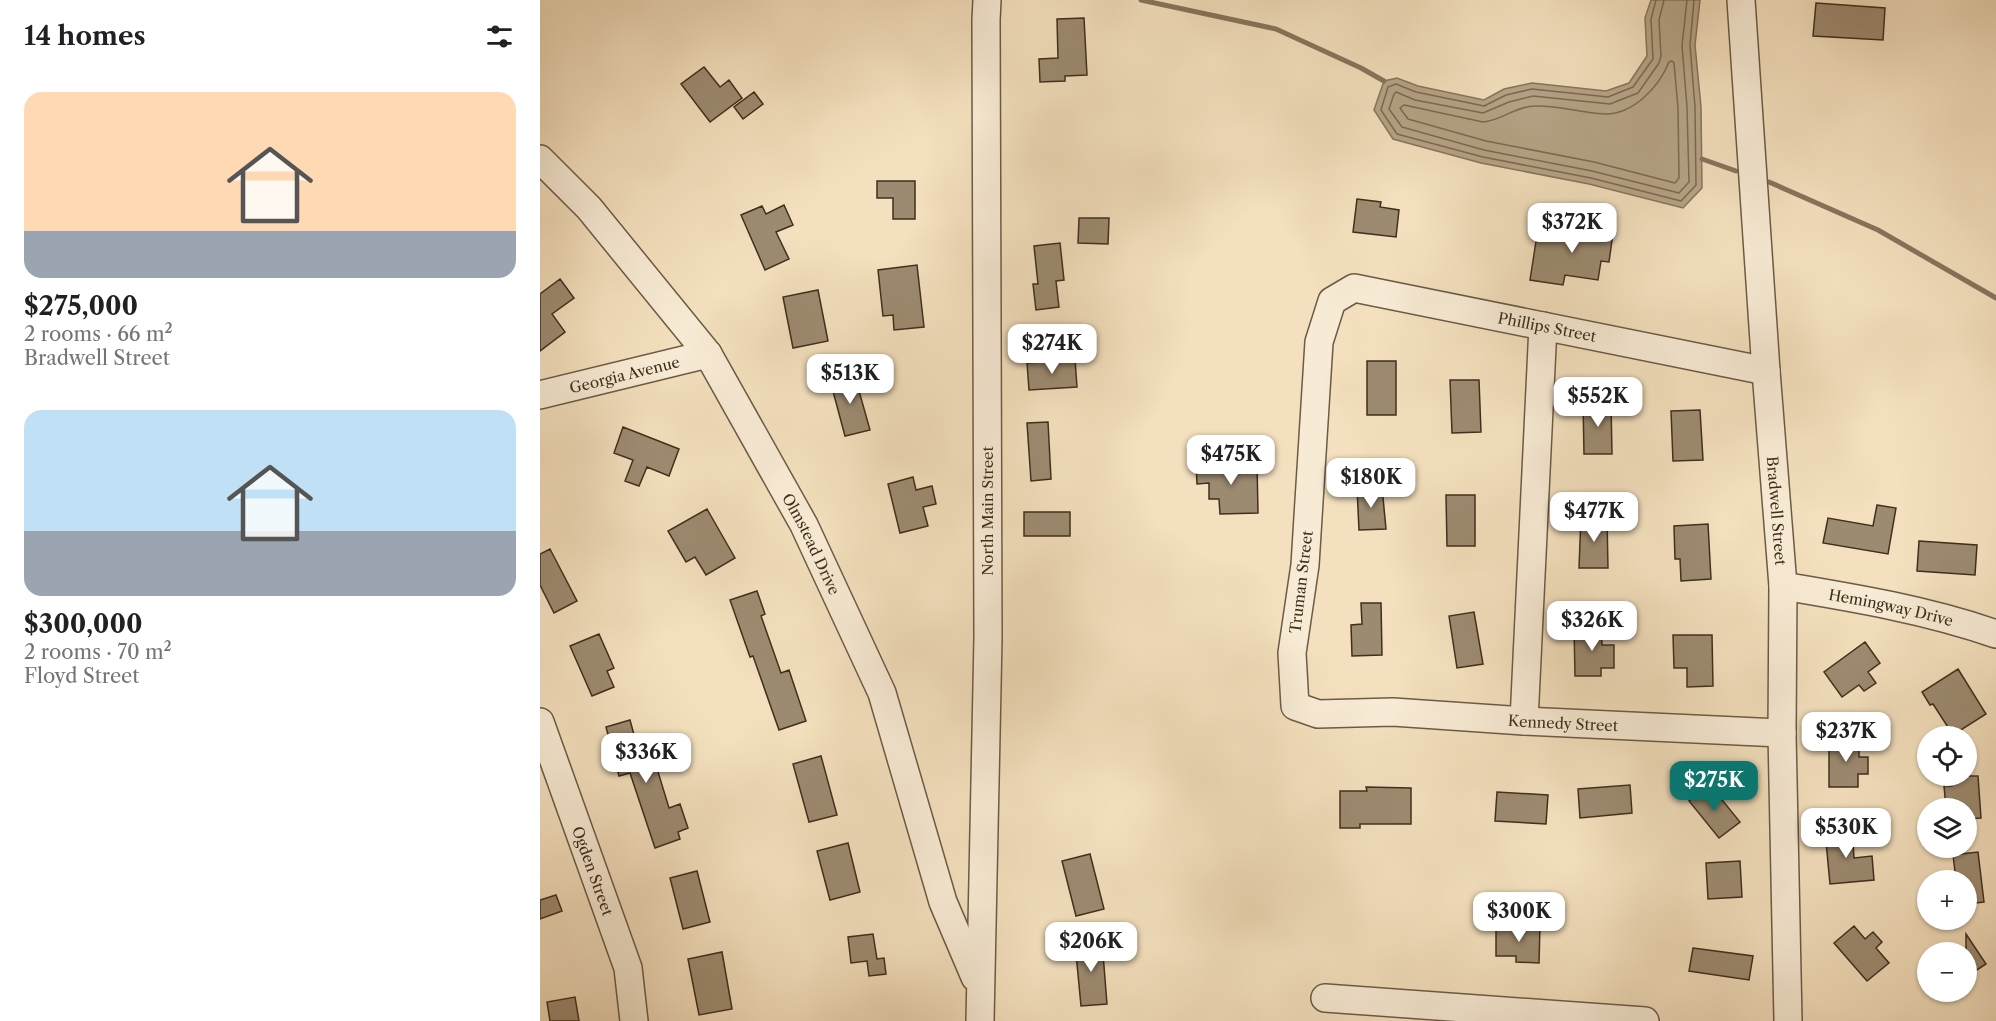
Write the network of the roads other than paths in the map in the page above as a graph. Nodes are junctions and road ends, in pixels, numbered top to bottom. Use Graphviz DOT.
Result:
graph roads {
  1 [pos="987,0"];
  2 [pos="1741,0"];
  3 [pos="540,159"];
  4 [pos="1332,301"];
  5 [pos="1543,326"];
  6 [pos="708,354"];
  7 [pos="1766,370"];
  8 [pos="540,396"];
  9 [pos="1783,586"];
  10 [pos="1996,634"];
  11 [pos="1343,714"];
  12 [pos="1524,721"];
  13 [pos="540,722"];
  14 [pos="1782,733"];
  15 [pos="979,987"];
  16 [pos="1325,998"];
  17 [pos="634,1021"];
  18 [pos="980,1021"];
  19 [pos="1645,1021"];
  20 [pos="1788,1021"];
  1 -- 15 [label="street, North Main Street"];
  2 -- 7 [label="street, Bradwell Street"];
  3 -- 6 [label="street, Olmstead Drive"];
  4 -- 5 [label="street, Phillips Street"];
  4 -- 11 [label="street, Truman Street"];
  5 -- 7 [label="street, Phillips Street"];
  5 -- 12 [label="street"];
  6 -- 8 [label="street, Georgia Avenue"];
  6 -- 15 [label="street, Olmstead Drive"];
  7 -- 9 [label="street, Bradwell Street"];
  9 -- 10 [label="street, Hemingway Drive"];
  9 -- 14 [label="street, Bradwell Street"];
  11 -- 12 [label="street, Kennedy Street"];
  12 -- 14 [label="street, Kennedy Street"];
  13 -- 17 [label="street, Ogden Street"];
  14 -- 20 [label="street, Bradwell Street"];
  15 -- 18 [label="street, North Main Street"];
  16 -- 19 [label="street"];
}
